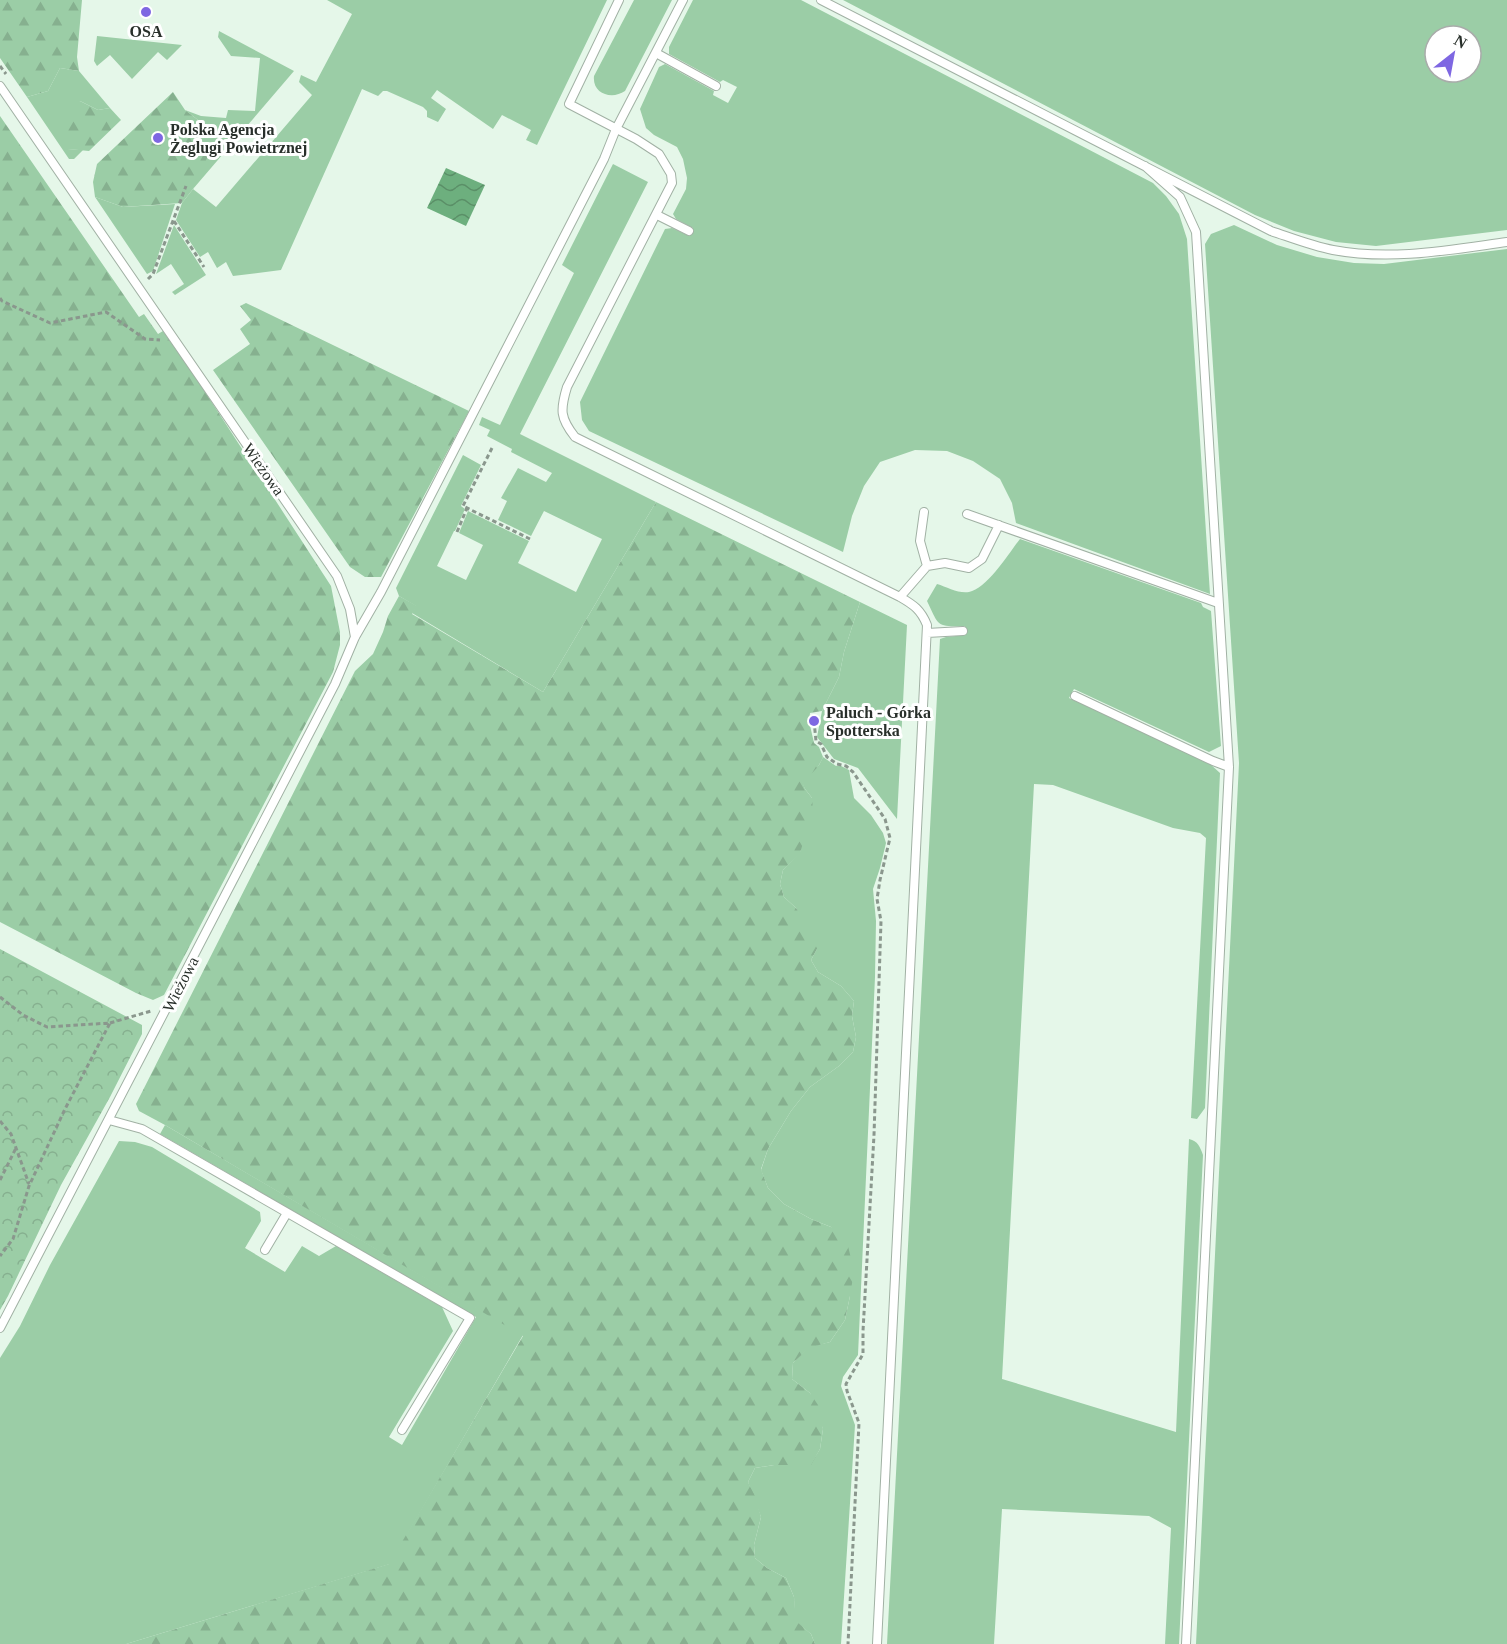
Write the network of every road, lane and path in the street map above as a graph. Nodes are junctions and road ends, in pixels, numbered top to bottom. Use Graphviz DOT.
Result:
graph roads {
  1 [pos="618,0"];
  2 [pos="682,0"];
  3 [pos="821,0"];
  4 [pos="656,53"];
  5 [pos="0,86"];
  6 [pos="716,86"];
  7 [pos="616,129"];
  8 [pos="1145,166"];
  9 [pos="186,186"];
  10 [pos="657,215"];
  11 [pos="173,220"];
  12 [pos="689,231"];
  13 [pos="1507,242"];
  14 [pos="204,267"];
  15 [pos="146,280"];
  16 [pos="0,298"];
  17 [pos="176,341"];
  18 [pos="492,448"];
  19 [pos="467,508"];
  20 [pos="924,512"];
  21 [pos="968,514"];
  22 [pos="999,525"];
  23 [pos="457,532"];
  24 [pos="530,539"];
  25 [pos="927,566"];
  26 [pos="900,597"];
  27 [pos="1218,603"];
  28 [pos="963,632"];
  29 [pos="927,633"];
  30 [pos="355,637"];
  31 [pos="1075,696"];
  32 [pos="814,721"];
  33 [pos="1229,767"];
  34 [pos="0,997"];
  35 [pos="168,1007"];
  36 [pos="110,1023"];
  37 [pos="109,1120"];
  38 [pos="0,1121"];
  39 [pos="16,1149"];
  40 [pos="0,1180"];
  41 [pos="29,1186"];
  42 [pos="287,1213"];
  43 [pos="265,1250"];
  44 [pos="0,1256"];
  45 [pos="0,1328"];
  46 [pos="402,1430"];
  47 [pos="848,1644"];
  48 [pos="877,1644"];
  49 [pos="1186,1644"];
  1 -- 7 [label="lane"];
  2 -- 4 [label="lane, Wieżowa"];
  3 -- 8 [label="lane"];
  4 -- 6 [label="lane"];
  4 -- 7 [label="lane, Wieżowa"];
  5 -- 17 [label="lane, Wieżowa"];
  7 -- 10 [label="lane"];
  7 -- 30 [label="lane, Wieżowa"];
  8 -- 13 [label="lane"];
  8 -- 27 [label="lane"];
  9 -- 11 [label="path"];
  10 -- 12 [label="lane"];
  10 -- 26 [label="lane"];
  11 -- 14 [label="path"];
  11 -- 15 [label="path"];
  16 -- 17 [label="path"];
  17 -- 30 [label="lane, Wieżowa"];
  18 -- 19 [label="path"];
  19 -- 23 [label="path"];
  19 -- 24 [label="path"];
  20 -- 25 [label="lane"];
  21 -- 22 [label="lane"];
  22 -- 25 [label="lane"];
  22 -- 27 [label="lane"];
  25 -- 26 [label="lane"];
  26 -- 29 [label="lane"];
  27 -- 33 [label="lane"];
  28 -- 29 [label="lane"];
  29 -- 48 [label="lane"];
  30 -- 35 [label="lane, Wieżowa"];
  31 -- 33 [label="lane"];
  32 -- 47 [label="path"];
  33 -- 49 [label="lane"];
  34 -- 36 [label="path"];
  35 -- 36 [label="path"];
  35 -- 37 [label="lane, Wieżowa"];
  36 -- 41 [label="path"];
  37 -- 42 [label="lane"];
  37 -- 45 [label="lane, Wieżowa"];
  38 -- 39 [label="path"];
  39 -- 40 [label="path"];
  39 -- 41 [label="path"];
  41 -- 44 [label="path"];
  42 -- 43 [label="lane"];
  42 -- 46 [label="lane"];
}
